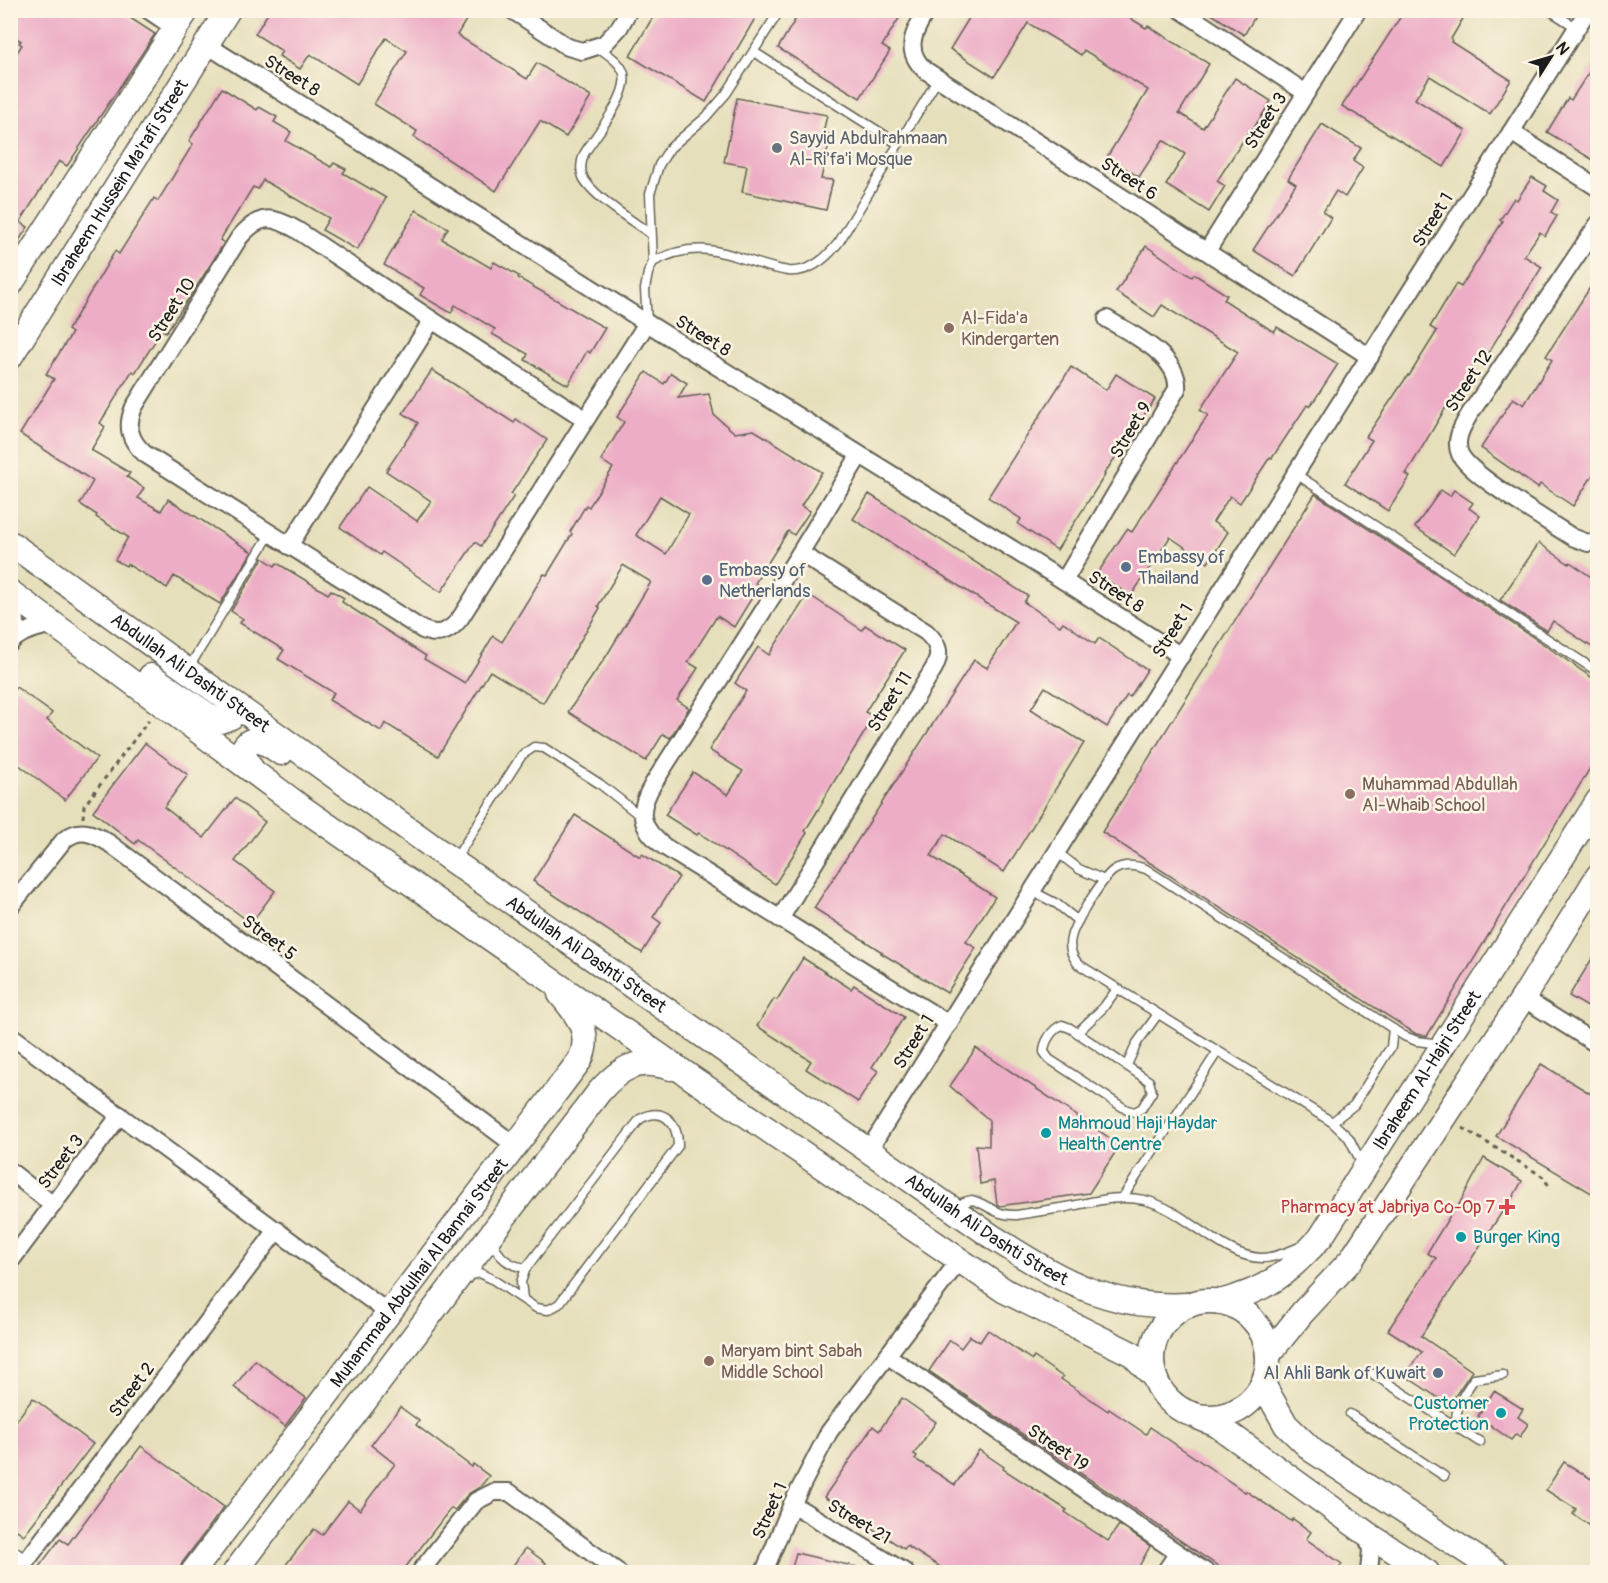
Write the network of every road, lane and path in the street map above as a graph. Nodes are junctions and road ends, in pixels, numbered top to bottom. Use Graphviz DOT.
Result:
graph roads {
  1 [pos="148,10"];
  2 [pos="228,10"];
  3 [pos="512,10"];
  4 [pos="629,10"];
  5 [pos="780,10"];
  6 [pos="927,10"];
  7 [pos="1181,10"];
  8 [pos="1358,10"];
  9 [pos="1549,10"];
  10 [pos="1588,10"];
  11 [pos="182,20"];
  12 [pos="1577,28"];
  13 [pos="207,45"];
  14 [pos="598,47"];
  15 [pos="754,52"];
  16 [pos="938,79"];
  17 [pos="1306,93"];
  18 [pos="1511,132"];
  19 [pos="897,143"];
  20 [pos="1598,188"];
  21 [pos="1598,224"];
  22 [pos="651,234"];
  23 [pos="1207,251"];
  24 [pos="653,262"];
  25 [pos="10,285"];
  26 [pos="1107,319"];
  27 [pos="432,320"];
  28 [pos="647,323"];
  29 [pos="10,357"];
  30 [pos="1370,357"];
  31 [pos="585,419"];
  32 [pos="859,456"];
  33 [pos="1296,474"];
  34 [pos="270,534"];
  35 [pos="1598,542"];
  36 [pos="10,543"];
  37 [pos="289,546"];
  38 [pos="800,553"];
  39 [pos="1064,581"];
  40 [pos="12,593"];
  41 [pos="55,624"];
  42 [pos="12,641"];
  43 [pos="1181,656"];
  44 [pos="187,671"];
  45 [pos="1598,672"];
  46 [pos="161,703"];
  47 [pos="239,708"];
  48 [pos="252,770"];
  49 [pos="1598,801"];
  50 [pos="642,818"];
  51 [pos="81,831"];
  52 [pos="431,846"];
  53 [pos="1057,852"];
  54 [pos="454,862"];
  55 [pos="1598,876"];
  56 [pos="1104,880"];
  57 [pos="1032,891"];
  58 [pos="10,907"];
  59 [pos="780,919"];
  60 [pos="1078,921"];
  61 [pos="535,969"];
  62 [pos="1117,989"];
  63 [pos="1523,998"];
  64 [pos="1158,1014"];
  65 [pos="949,1023"];
  66 [pos="1393,1029"];
  67 [pos="1077,1033"];
  68 [pos="10,1035"];
  69 [pos="1444,1044"];
  70 [pos="1598,1045"];
  71 [pos="1218,1051"];
  72 [pos="1126,1065"];
  73 [pos="692,1078"];
  74 [pos="565,1080"];
  75 [pos="120,1115"];
  76 [pos="1445,1117"];
  77 [pos="1332,1122"];
  78 [pos="516,1146"];
  79 [pos="868,1151"];
  80 [pos="10,1171"];
  81 [pos="1364,1171"];
  82 [pos="1550,1187"];
  83 [pos="1123,1197"];
  84 [pos="53,1205"];
  85 [pos="955,1211"];
  86 [pos="277,1230"];
  87 [pos="492,1233"];
  88 [pos="1321,1237"];
  89 [pos="959,1261"];
  90 [pos="10,1262"];
  91 [pos="526,1268"];
  92 [pos="461,1274"];
  93 [pos="523,1299"];
  94 [pos="1220,1302"];
  95 [pos="1189,1305"];
  96 [pos="390,1314"];
  97 [pos="1268,1355"];
  98 [pos="888,1356"];
  99 [pos="1373,1374"];
  100 [pos="1503,1375"];
  101 [pos="1155,1378"];
  102 [pos="1263,1384"];
  103 [pos="1350,1414"];
  104 [pos="1195,1416"];
  105 [pos="1456,1426"];
  106 [pos="1480,1442"];
  107 [pos="1444,1476"];
  108 [pos="792,1504"];
  109 [pos="1366,1533"];
  110 [pos="10,1548"];
  111 [pos="212,1549"];
  112 [pos="1177,1554"];
  113 [pos="1405,1559"];
  114 [pos="22,1566"];
  115 [pos="194,1572"];
  116 [pos="202,1572"];
  117 [pos="234,1572"];
  118 [pos="420,1572"];
  119 [pos="618,1572"];
  120 [pos="764,1572"];
  121 [pos="905,1572"];
  122 [pos="1165,1572"];
  123 [pos="1206,1572"];
  124 [pos="1370,1572"];
  125 [pos="1427,1572"];
  126 [pos="1498,1572"];
  1 -- 11 [label="street"];
  2 -- 13 [label="main road, Ibraheem Hussein Ma'rafi Street"];
  3 -- 14 [label="street"];
  4 -- 14 [label="street"];
  5 -- 15 [label="lane"];
  6 -- 16 [label="street, Street 6"];
  7 -- 17 [label="street"];
  8 -- 17 [label="street, Street 3"];
  9 -- 12 [label="lane"];
  10 -- 12 [label="street, Street 1"];
  11 -- 25 [label="main road, Ibraheem Hussein Ma'rafi Street"];
  12 -- 18 [label="street, Street 1"];
  13 -- 28 [label="street, Street 8"];
  13 -- 29 [label="main road, Ibraheem Hussein Ma'rafi Street"];
  14 -- 22 [label="lane"];
  15 -- 19 [label="lane"];
  15 -- 22 [label="lane"];
  16 -- 19 [label="lane"];
  16 -- 23 [label="street, Street 6"];
  17 -- 23 [label="street, Street 3"];
  18 -- 20 [label="street"];
  18 -- 30 [label="street, Street 1"];
  19 -- 24 [label="lane"];
  21 -- 35 [label="street, Street 12"];
  22 -- 24 [label="lane"];
  23 -- 30 [label="street, Street 6"];
  24 -- 28 [label="lane"];
  26 -- 39 [label="street, Street 9"];
  27 -- 31 [label="street, Street 10"];
  27 -- 34 [label="street, Street 10"];
  27 -- 37 [label="street"];
  28 -- 31 [label="street, Street 10"];
  28 -- 32 [label="street, Street 8"];
  30 -- 33 [label="street, Street 1"];
  31 -- 37 [label="street, Street 10"];
  32 -- 38 [label="street"];
  32 -- 39 [label="street, Street 8"];
  33 -- 43 [label="street, Street 1"];
  33 -- 45 [label="lane"];
  34 -- 37 [label="street, Street 10"];
  34 -- 44 [label="lane"];
  36 -- 44 [label="main road, Abdullah Ali Dashti Street"];
  38 -- 50 [label="street"];
  38 -- 59 [label="street, Street 11"];
  39 -- 43 [label="street, Street 8"];
  40 -- 41 [label="main road, Abdullah Ali Dashti Street"];
  40 -- 42 [label="street"];
  41 -- 42 [label="street"];
  41 -- 46 [label="main road, Abdullah Ali Dashti Street"];
  41 -- 47 [label="main road"];
  43 -- 53 [label="street, Street 1"];
  44 -- 47 [label="main road, Abdullah Ali Dashti Street"];
  46 -- 48 [label="main road, Abdullah Ali Dashti Street"];
  46 -- 51 [label="path"];
  47 -- 52 [label="main road, Abdullah Ali Dashti Street"];
  48 -- 52 [label="main road"];
  48 -- 61 [label="main road, Abdullah Ali Dashti Street"];
  49 -- 69 [label="main road, Ibraheem Al-Hajri Street"];
  50 -- 54 [label="lane"];
  50 -- 59 [label="street"];
  51 -- 58 [label="street"];
  51 -- 78 [label="street, Street 5"];
  52 -- 54 [label="main road, Abdullah Ali Dashti Street"];
  53 -- 56 [label="lane"];
  53 -- 57 [label="street, Street 1"];
  54 -- 79 [label="main road, Abdullah Ali Dashti Street"];
  55 -- 63 [label="main road"];
  56 -- 60 [label="lane"];
  56 -- 66 [label="lane"];
  57 -- 60 [label="lane"];
  57 -- 65 [label="street, Street 1"];
  59 -- 65 [label="street"];
  60 -- 62 [label="lane"];
  61 -- 73 [label="main road, Abdullah Ali Dashti Street"];
  61 -- 74 [label="main road, Muhammad Abdulhai Al Bannai Street"];
  62 -- 64 [label="lane"];
  62 -- 67 [label="lane"];
  63 -- 70 [label="street"];
  63 -- 76 [label="main road"];
  64 -- 71 [label="lane"];
  64 -- 72 [label="lane"];
  65 -- 79 [label="street, Street 1"];
  66 -- 69 [label="lane"];
  66 -- 77 [label="lane"];
  67 -- 72 [label="lane"];
  67 -- 72 [label="lane"];
  68 -- 75 [label="street"];
  69 -- 81 [label="main road, Ibraheem Al-Hajri Street"];
  71 -- 77 [label="lane"];
  71 -- 83 [label="lane"];
  73 -- 87 [label="main road, Muhammad Abdulhai Al Bannai Street"];
  73 -- 89 [label="main road, Abdullah Ali Dashti Street"];
  74 -- 78 [label="main road, Muhammad Abdulhai Al Bannai Street"];
  74 -- 92 [label="main road"];
  75 -- 84 [label="street, Street 3"];
  75 -- 86 [label="street"];
  76 -- 82 [label="path"];
  76 -- 97 [label="main road"];
  77 -- 81 [label="lane"];
  78 -- 96 [label="main road, Muhammad Abdulhai Al Bannai Street"];
  79 -- 85 [label="main road, Abdullah Ali Dashti Street"];
  80 -- 84 [label="street"];
  81 -- 88 [label="main road, Ibraheem Al-Hajri Street"];
  83 -- 85 [label="lane"];
  83 -- 88 [label="lane"];
  84 -- 90 [label="street, Street 3"];
  85 -- 95 [label="main road, Abdullah Ali Dashti Street"];
  86 -- 96 [label="street"];
  86 -- 114 [label="street, Street 2"];
  87 -- 91 [label="lane"];
  87 -- 92 [label="main road, Muhammad Abdulhai Al Bannai Street"];
  88 -- 94 [label="main road, Ibraheem Al-Hajri Street"];
  89 -- 98 [label="street, Street 1"];
  89 -- 101 [label="main road, Abdullah Ali Dashti Street"];
  91 -- 93 [label="lane"];
  91 -- 93 [label="lane"];
  92 -- 93 [label="lane"];
  92 -- 117 [label="main road, Muhammad Abdulhai Al Bannai Street"];
  94 -- 95 [label="main road"];
  94 -- 97 [label="main road"];
  95 -- 101 [label="main road"];
  96 -- 111 [label="main road, Muhammad Abdulhai Al Bannai Street"];
  97 -- 102 [label="main road"];
  98 -- 108 [label="street, Street 1"];
  98 -- 112 [label="street, Street 19"];
  99 -- 105 [label="lane"];
  100 -- 105 [label="lane"];
  101 -- 104 [label="main road"];
  102 -- 104 [label="main road"];
  102 -- 126 [label="main road"];
  103 -- 107 [label="lane"];
  104 -- 109 [label="main road"];
  105 -- 106 [label="lane"];
  108 -- 120 [label="street, Street 1"];
  108 -- 121 [label="street, Street 21"];
  109 -- 113 [label="main road"];
  109 -- 124 [label="street"];
  110 -- 114 [label="lane"];
  111 -- 115 [label="main road, Muhammad Abdulhai Al Bannai Street"];
  111 -- 116 [label="main road"];
  112 -- 122 [label="street"];
  112 -- 123 [label="street, Street 19"];
  113 -- 124 [label="street"];
  113 -- 125 [label="main road"];
  118 -- 119 [label="street"];
}
